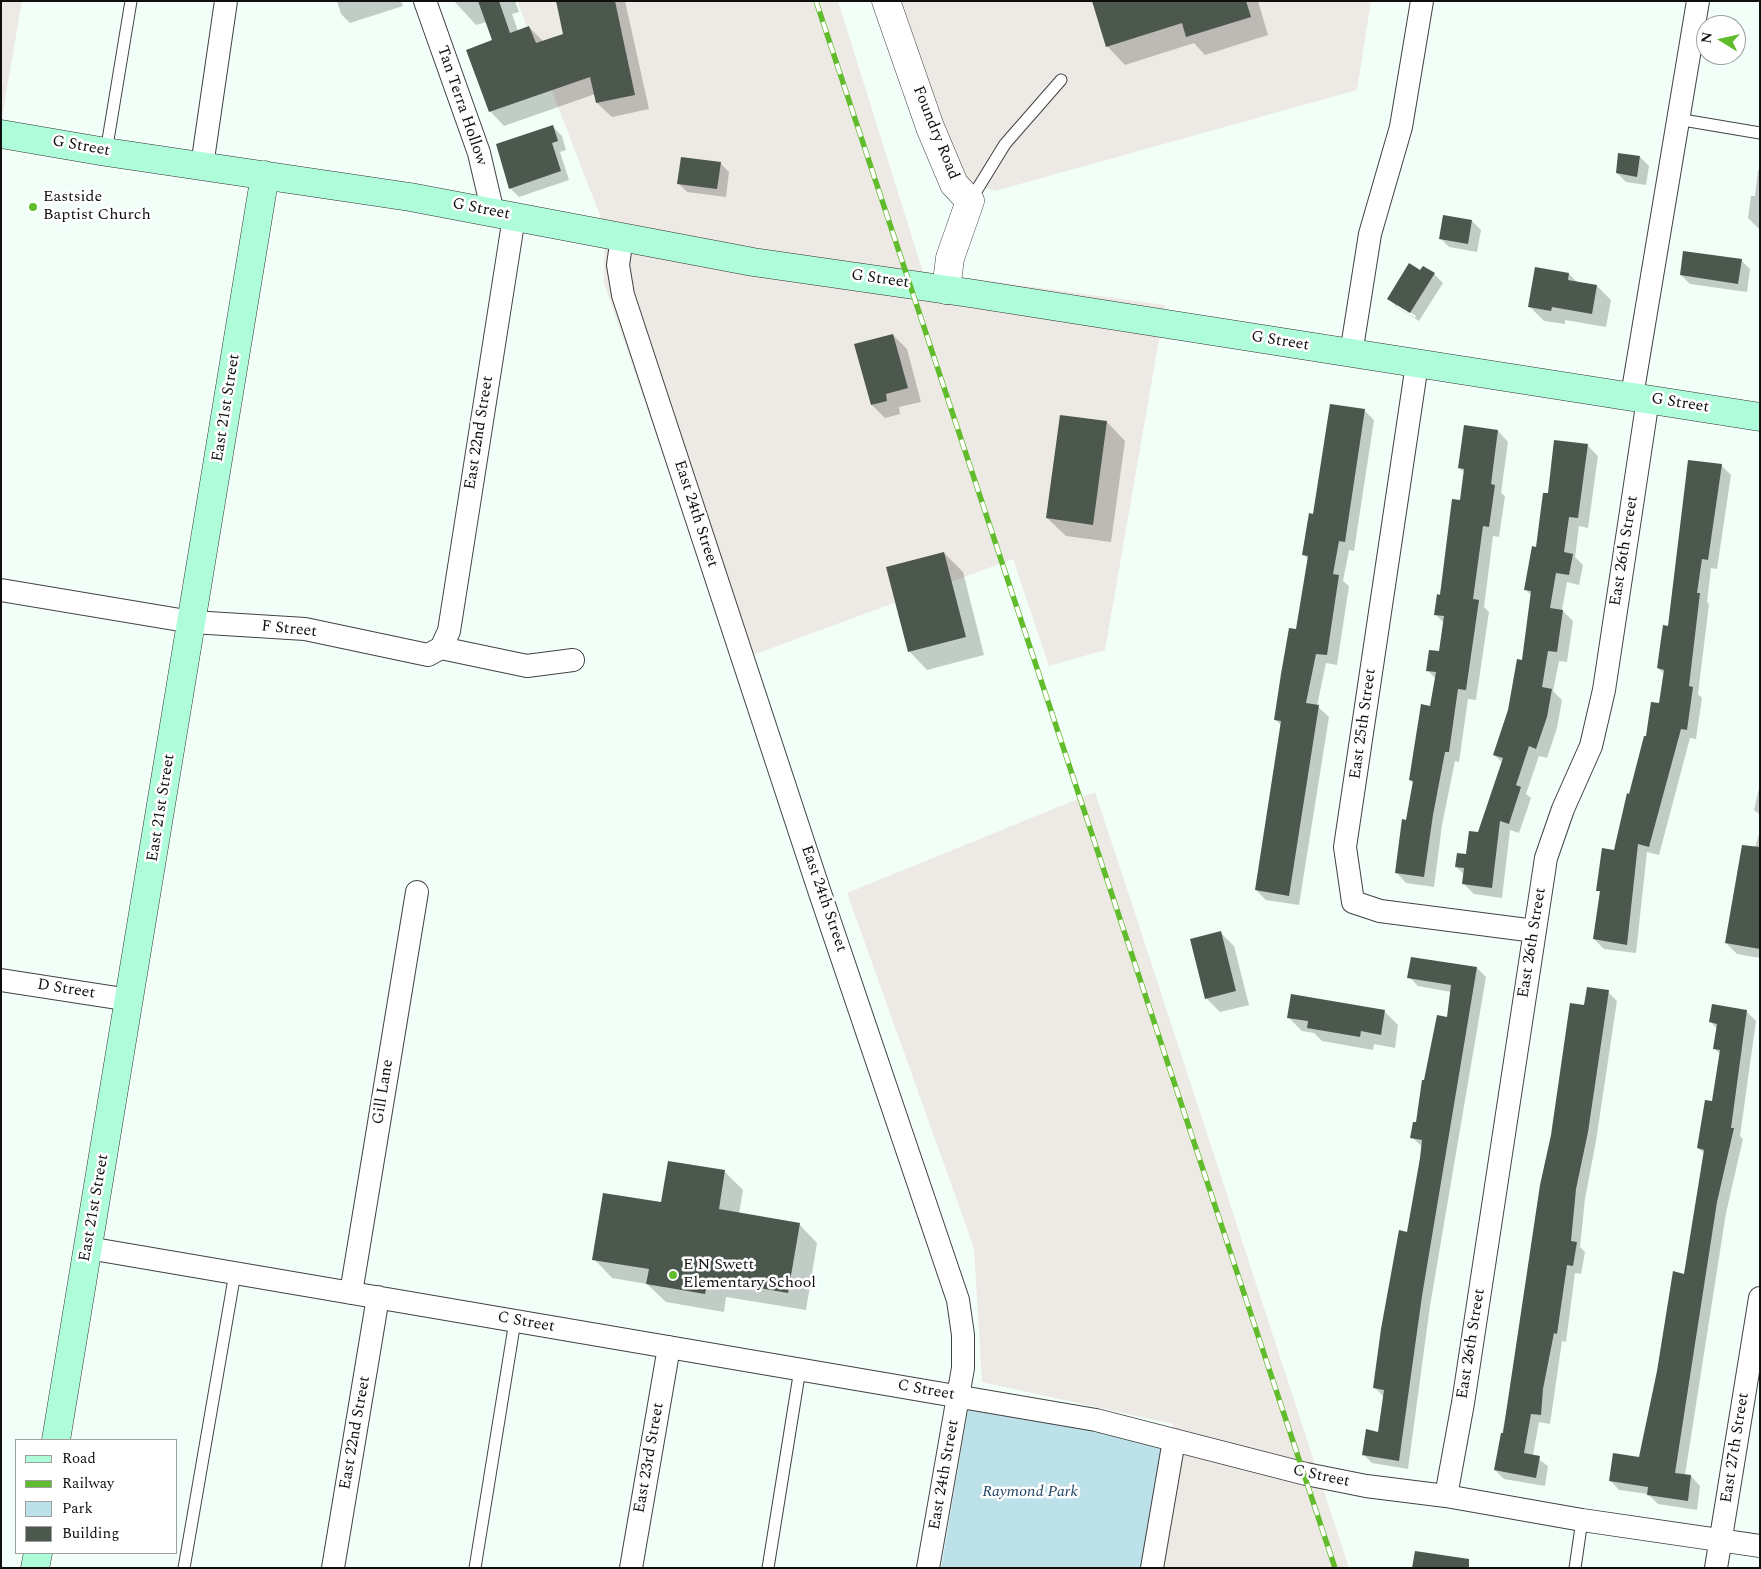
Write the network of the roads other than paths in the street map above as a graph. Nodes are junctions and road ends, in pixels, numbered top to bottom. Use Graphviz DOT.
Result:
graph roads {
  1 [pos="131,1"];
  2 [pos="226,1"];
  3 [pos="425,1"];
  4 [pos="886,1"];
  5 [pos="1422,1"];
  6 [pos="1698,1"];
  7 [pos="1061,80"];
  8 [pos="1677,119"];
  9 [pos="1760,133"];
  10 [pos="1,134"];
  11 [pos="106,152"];
  12 [pos="202,166"];
  13 [pos="265,175"];
  14 [pos="970,201"];
  15 [pos="503,215"];
  16 [pos="622,237"];
  17 [pos="946,290"];
  18 [pos="1351,354"];
  19 [pos="1417,364"];
  20 [pos="1640,398"];
  21 [pos="1760,417"];
  22 [pos="1,590"];
  23 [pos="192,622"];
  24 [pos="440,648"];
  25 [pos="573,660"];
  26 [pos="417,892"];
  27 [pos="1535,931"];
  28 [pos="1,980"];
  29 [pos="130,1000"];
  30 [pos="88,1248"];
  31 [pos="235,1272"];
  32 [pos="351,1293"];
  33 [pos="378,1297"];
  34 [pos="1760,1298"];
  35 [pos="515,1321"];
  36 [pos="669,1347"];
  37 [pos="800,1369"];
  38 [pos="958,1397"];
  39 [pos="56,1439"];
  40 [pos="1174,1440"];
  41 [pos="1446,1496"];
  42 [pos="1582,1520"];
  43 [pos="1721,1540"];
  44 [pos="1760,1546"];
  45 [pos="38,1554"];
  46 [pos="35,1568"];
  47 [pos="184,1568"];
  48 [pos="333,1568"];
  49 [pos="475,1568"];
  50 [pos="631,1568"];
  51 [pos="768,1568"];
  52 [pos="928,1568"];
  53 [pos="1152,1568"];
  54 [pos="1575,1568"];
  55 [pos="1716,1568"];
  1 -- 11 [label="lane"];
  2 -- 12 [label="street"];
  3 -- 15 [label="street, Tan Terra Hollow"];
  4 -- 14 [label="street, Foundry Road"];
  5 -- 18 [label="street"];
  6 -- 8 [label="street, East 26th Street"];
  7 -- 14 [label="lane"];
  8 -- 9 [label="lane"];
  8 -- 20 [label="street, East 26th Street"];
  10 -- 11 [label="main road, G Street"];
  11 -- 12 [label="main road, G Street"];
  12 -- 13 [label="main road, G Street"];
  13 -- 15 [label="main road, G Street"];
  13 -- 23 [label="main road, East 21st Street"];
  14 -- 17 [label="street"];
  15 -- 16 [label="main road, G Street"];
  15 -- 24 [label="street, East 22nd Street"];
  16 -- 17 [label="main road, G Street"];
  16 -- 38 [label="street, East 24th Street"];
  17 -- 18 [label="main road, G Street"];
  18 -- 19 [label="main road, G Street"];
  19 -- 20 [label="main road, G Street"];
  19 -- 27 [label="street, East 25th Street"];
  20 -- 21 [label="main road, G Street"];
  20 -- 27 [label="street, East 26th Street"];
  22 -- 23 [label="street, F Street"];
  23 -- 24 [label="street, F Street"];
  23 -- 29 [label="main road, East 21st Street"];
  24 -- 25 [label="street, F Street"];
  26 -- 32 [label="street, Gill Lane"];
  27 -- 41 [label="street, East 26th Street"];
  28 -- 29 [label="street, D Street"];
  29 -- 30 [label="main road, East 21st Street"];
  30 -- 31 [label="street, C Street"];
  30 -- 39 [label="main road, East 21st Street"];
  31 -- 32 [label="street, C Street"];
  31 -- 47 [label="lane"];
  32 -- 33 [label="street, C Street"];
  33 -- 35 [label="street, C Street"];
  33 -- 48 [label="street, East 22nd Street"];
  34 -- 43 [label="street, East 27th Street"];
  35 -- 36 [label="street, C Street"];
  35 -- 49 [label="lane"];
  36 -- 37 [label="street, C Street"];
  36 -- 50 [label="street, East 23rd Street"];
  37 -- 38 [label="street, C Street"];
  37 -- 51 [label="lane"];
  38 -- 40 [label="street, C Street"];
  38 -- 52 [label="street, East 24th Street"];
  40 -- 41 [label="street, C Street"];
  40 -- 53 [label="street"];
  41 -- 42 [label="street, C Street"];
  42 -- 43 [label="street, C Street"];
  42 -- 54 [label="lane"];
  43 -- 44 [label="street, C Street"];
  43 -- 55 [label="street, East 27th Street"];
  45 -- 46 [label="main road"];
}
